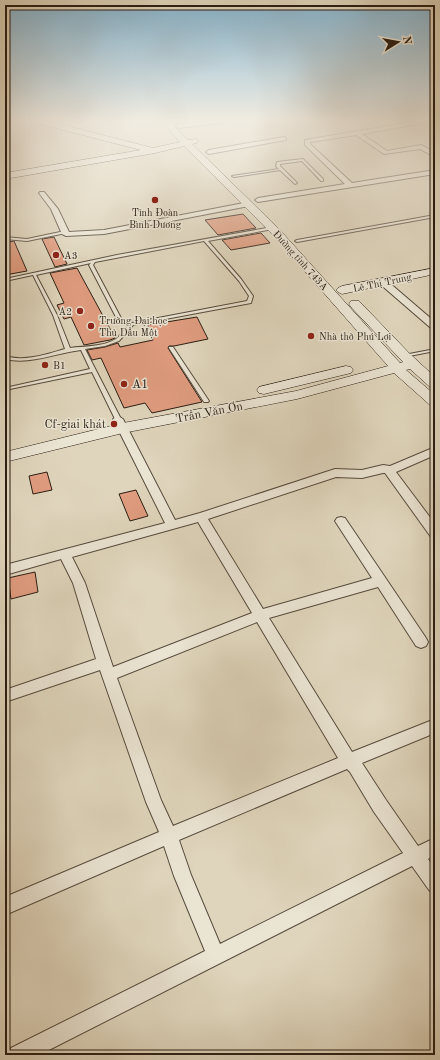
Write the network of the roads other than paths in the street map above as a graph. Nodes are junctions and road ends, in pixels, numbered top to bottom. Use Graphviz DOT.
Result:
graph roads {
  1 [pos="43,169"];
  2 [pos="217,169"];
  3 [pos="276,169"];
  4 [pos="282,169"];
  5 [pos="312,169"];
  6 [pos="333,169"];
  7 [pos="435,172"];
  8 [pos="232,173"];
  9 [pos="5,176"];
  10 [pos="322,180"];
  11 [pos="294,183"];
  12 [pos="350,185"];
  13 [pos="244,186"];
  14 [pos="42,194"];
  15 [pos="254,200"];
  16 [pos="435,216"];
  17 [pos="272,228"];
  18 [pos="65,232"];
  19 [pos="5,238"];
  20 [pos="205,240"];
  21 [pos="297,241"];
  22 [pos="94,261"];
  23 [pos="435,271"];
  24 [pos="34,274"];
  25 [pos="5,280"];
  26 [pos="383,282"];
  27 [pos="336,292"];
  28 [pos="132,324"];
  29 [pos="435,328"];
  30 [pos="82,348"];
  31 [pos="171,348"];
  32 [pos="68,350"];
  33 [pos="435,350"];
  34 [pos="5,352"];
  35 [pos="13,360"];
  36 [pos="5,361"];
  37 [pos="401,362"];
  38 [pos="93,370"];
  39 [pos="435,384"];
  40 [pos="5,389"];
  41 [pos="206,401"];
  42 [pos="435,402"];
  43 [pos="121,423"];
  44 [pos="5,445"];
  45 [pos="435,451"];
  46 [pos="5,457"];
  47 [pos="391,470"];
  48 [pos="202,517"];
  49 [pos="341,521"];
  50 [pos="172,525"];
  51 [pos="435,534"];
  52 [pos="65,554"];
  53 [pos="5,570"];
  54 [pos="381,581"];
  55 [pos="260,615"];
  56 [pos="421,642"];
  57 [pos="106,668"];
  58 [pos="5,696"];
  59 [pos="435,726"];
  60 [pos="349,761"];
  61 [pos="169,836"];
  62 [pos="435,846"];
  63 [pos="416,856"];
  64 [pos="435,884"];
  65 [pos="5,906"];
  66 [pos="216,956"];
  67 [pos="18,1055"];
  1 -- 9 [label="main road"];
  2 -- 15 [label="main road, Đường tỉnh 743A"];
  3 -- 8 [label="lane"];
  4 -- 11 [label="lane"];
  5 -- 10 [label="lane"];
  6 -- 12 [label="street"];
  7 -- 12 [label="street"];
  8 -- 13 [label="main road"];
  12 -- 15 [label="street"];
  14 -- 18 [label="street"];
  15 -- 17 [label="main road, Đường tỉnh 743A"];
  15 -- 18 [label="street"];
  15 -- 21 [label="main road, Đường tỉnh 743A"];
  16 -- 21 [label="lane"];
  17 -- 20 [label="lane"];
  17 -- 27 [label="main road, Đường tỉnh 743A"];
  18 -- 19 [label="lane"];
  20 -- 22 [label="lane"];
  20 -- 28 [label="lane"];
  21 -- 27 [label="main road, Đường tỉnh 743A"];
  22 -- 24 [label="lane"];
  22 -- 28 [label="lane"];
  23 -- 26 [label="main road, Lê Thị Trung"];
  24 -- 25 [label="lane"];
  24 -- 32 [label="lane"];
  26 -- 27 [label="main road, Lê Thị Trung"];
  26 -- 29 [label="street"];
  27 -- 37 [label="main road, Đường tỉnh 743A"];
  28 -- 30 [label="lane"];
  30 -- 32 [label="lane"];
  30 -- 38 [label="lane"];
  31 -- 41 [label="lane"];
  32 -- 35 [label="lane"];
  33 -- 37 [label="lane"];
  34 -- 35 [label="lane"];
  35 -- 36 [label="lane"];
  37 -- 39 [label="main road, Đường tỉnh 743A"];
  37 -- 41 [label="main road, Trần Văn Ơn"];
  37 -- 42 [label="main road, Đường tỉnh 743A"];
  37 -- 43 [label="main road, Trần Văn Ơn"];
  38 -- 40 [label="lane"];
  38 -- 43 [label="lane"];
  41 -- 43 [label="main road, Trần Văn Ơn"];
  43 -- 44 [label="main road, Trần Văn Ơn"];
  43 -- 46 [label="main road, Trần Văn Ơn"];
  43 -- 50 [label="street"];
  45 -- 47 [label="street"];
  47 -- 48 [label="street"];
  47 -- 51 [label="street"];
  48 -- 50 [label="street"];
  48 -- 55 [label="street"];
  49 -- 54 [label="street"];
  50 -- 52 [label="street"];
  52 -- 53 [label="street"];
  52 -- 57 [label="street"];
  54 -- 55 [label="street"];
  54 -- 56 [label="street"];
  55 -- 57 [label="street"];
  55 -- 60 [label="street"];
  57 -- 58 [label="street"];
  57 -- 61 [label="street"];
  59 -- 60 [label="street"];
  60 -- 61 [label="street"];
  60 -- 63 [label="street"];
  61 -- 65 [label="street"];
  61 -- 66 [label="street"];
  62 -- 63 [label="street"];
  63 -- 64 [label="street"];
  63 -- 66 [label="street"];
  66 -- 67 [label="street"];
}
